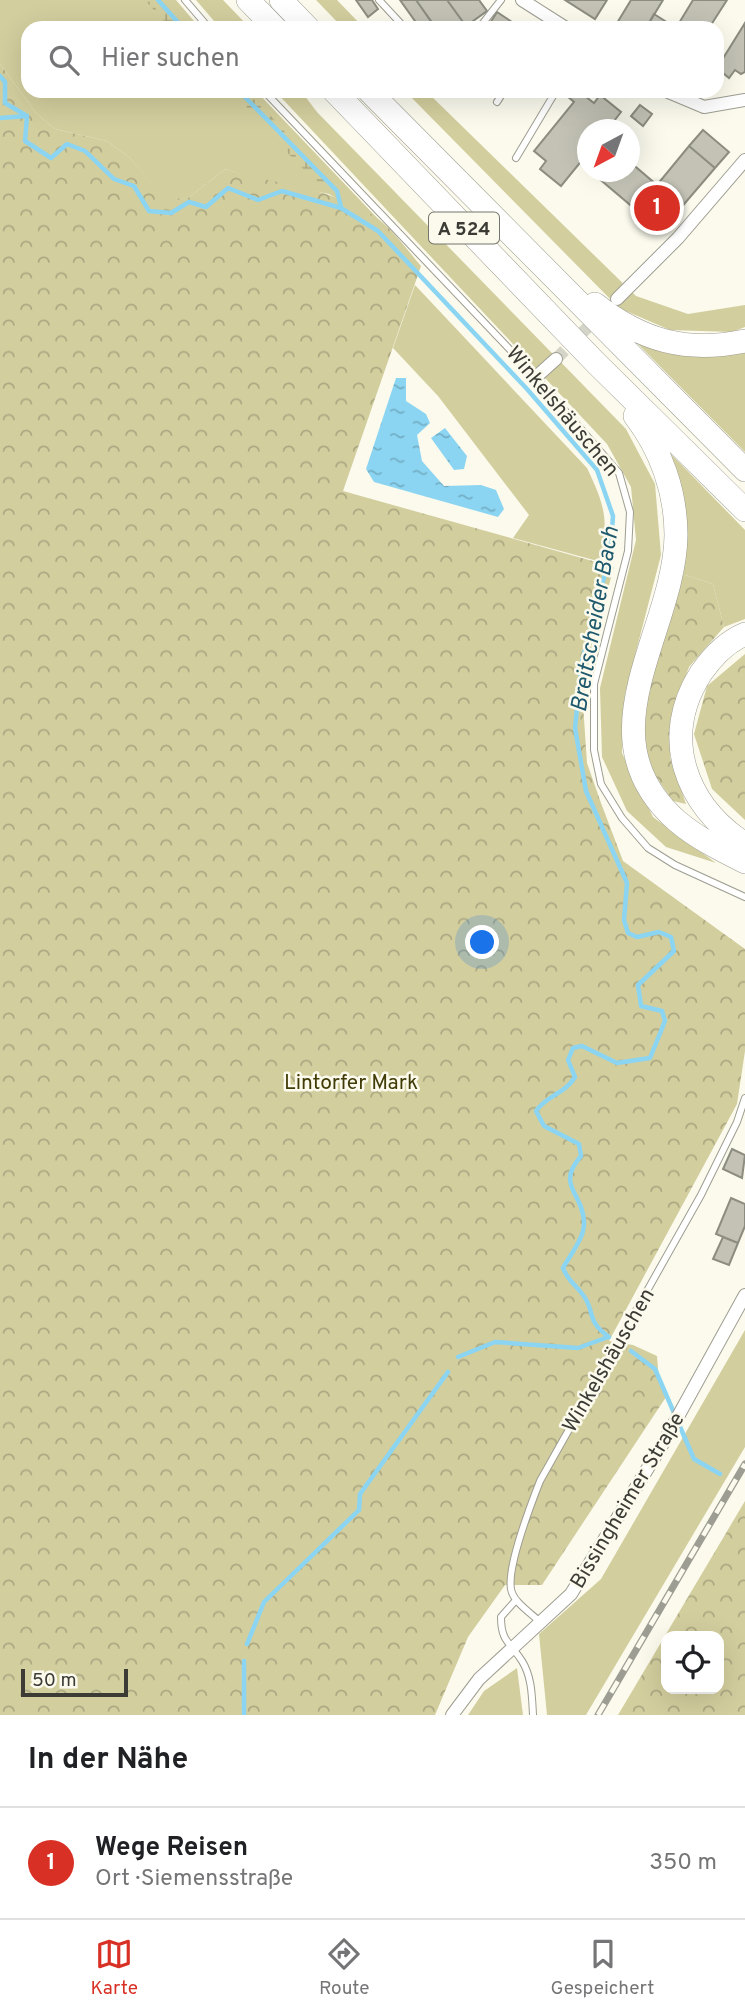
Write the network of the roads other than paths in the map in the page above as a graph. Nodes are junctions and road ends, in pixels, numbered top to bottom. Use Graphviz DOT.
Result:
graph roads {
  1 [pos="185,0"];
  2 [pos="248,0"];
  3 [pos="281,0"];
  4 [pos="379,0"];
  5 [pos="501,0"];
  6 [pos="522,0"];
  7 [pos="203,21"];
  8 [pos="268,21"];
  9 [pos="301,21"];
  10 [pos="398,21"];
  11 [pos="484,21"];
  12 [pos="544,21"];
  13 [pos="271,98"];
  14 [pos="341,98"];
  15 [pos="376,98"];
  16 [pos="500,98"];
  17 [pos="552,98"];
  18 [pos="683,98"];
  19 [pos="745,100"];
  20 [pos="497,102"];
  21 [pos="516,158"];
  22 [pos="745,160"];
  23 [pos="515,241"];
  24 [pos="617,299"];
  25 [pos="745,341"];
  26 [pos="556,359"];
  27 [pos="596,363"];
  28 [pos="536,377"];
  29 [pos="745,470"];
  30 [pos="745,510"];
  31 [pos="745,634"];
  32 [pos="745,844"];
  33 [pos="745,862"];
  34 [pos="745,897"];
  35 [pos="745,1098"];
  36 [pos="745,1295"];
  37 [pos="516,1600"];
  38 [pos="540,1622"];
  39 [pos="512,1648"];
  40 [pos="452,1715"];
  41 [pos="533,1715"];
  1 -- 7 [label="lane"];
  2 -- 8 [label="highway"];
  3 -- 9 [label="highway"];
  4 -- 10 [label="lane"];
  5 -- 11 [label="lane"];
  6 -- 12 [label="street"];
  13 -- 28 [label="lane, Winkelshäuschen"];
  14 -- 27 [label="highway, A 524"];
  15 -- 23 [label="highway, A 524"];
  16 -- 20 [label="lane"];
  17 -- 21 [label="lane"];
  18 -- 19 [label="street"];
  22 -- 24 [label="street"];
  23 -- 25 [label="highway"];
  23 -- 29 [label="highway, A 524"];
  26 -- 28 [label="street"];
  27 -- 30 [label="highway, A 524"];
  27 -- 33 [label="highway"];
  28 -- 34 [label="lane, Winkelshäuschen"];
  31 -- 32 [label="highway"];
  35 -- 37 [label="lane, Winkelshäuschen"];
  36 -- 38 [label="street, Bissingheimer Straße"];
  37 -- 38 [label="lane"];
  37 -- 39 [label="lane"];
  38 -- 39 [label="street, Bissingheimer Straße"];
  39 -- 40 [label="street, Bissingheimer Straße"];
  39 -- 41 [label="lane"];
}
